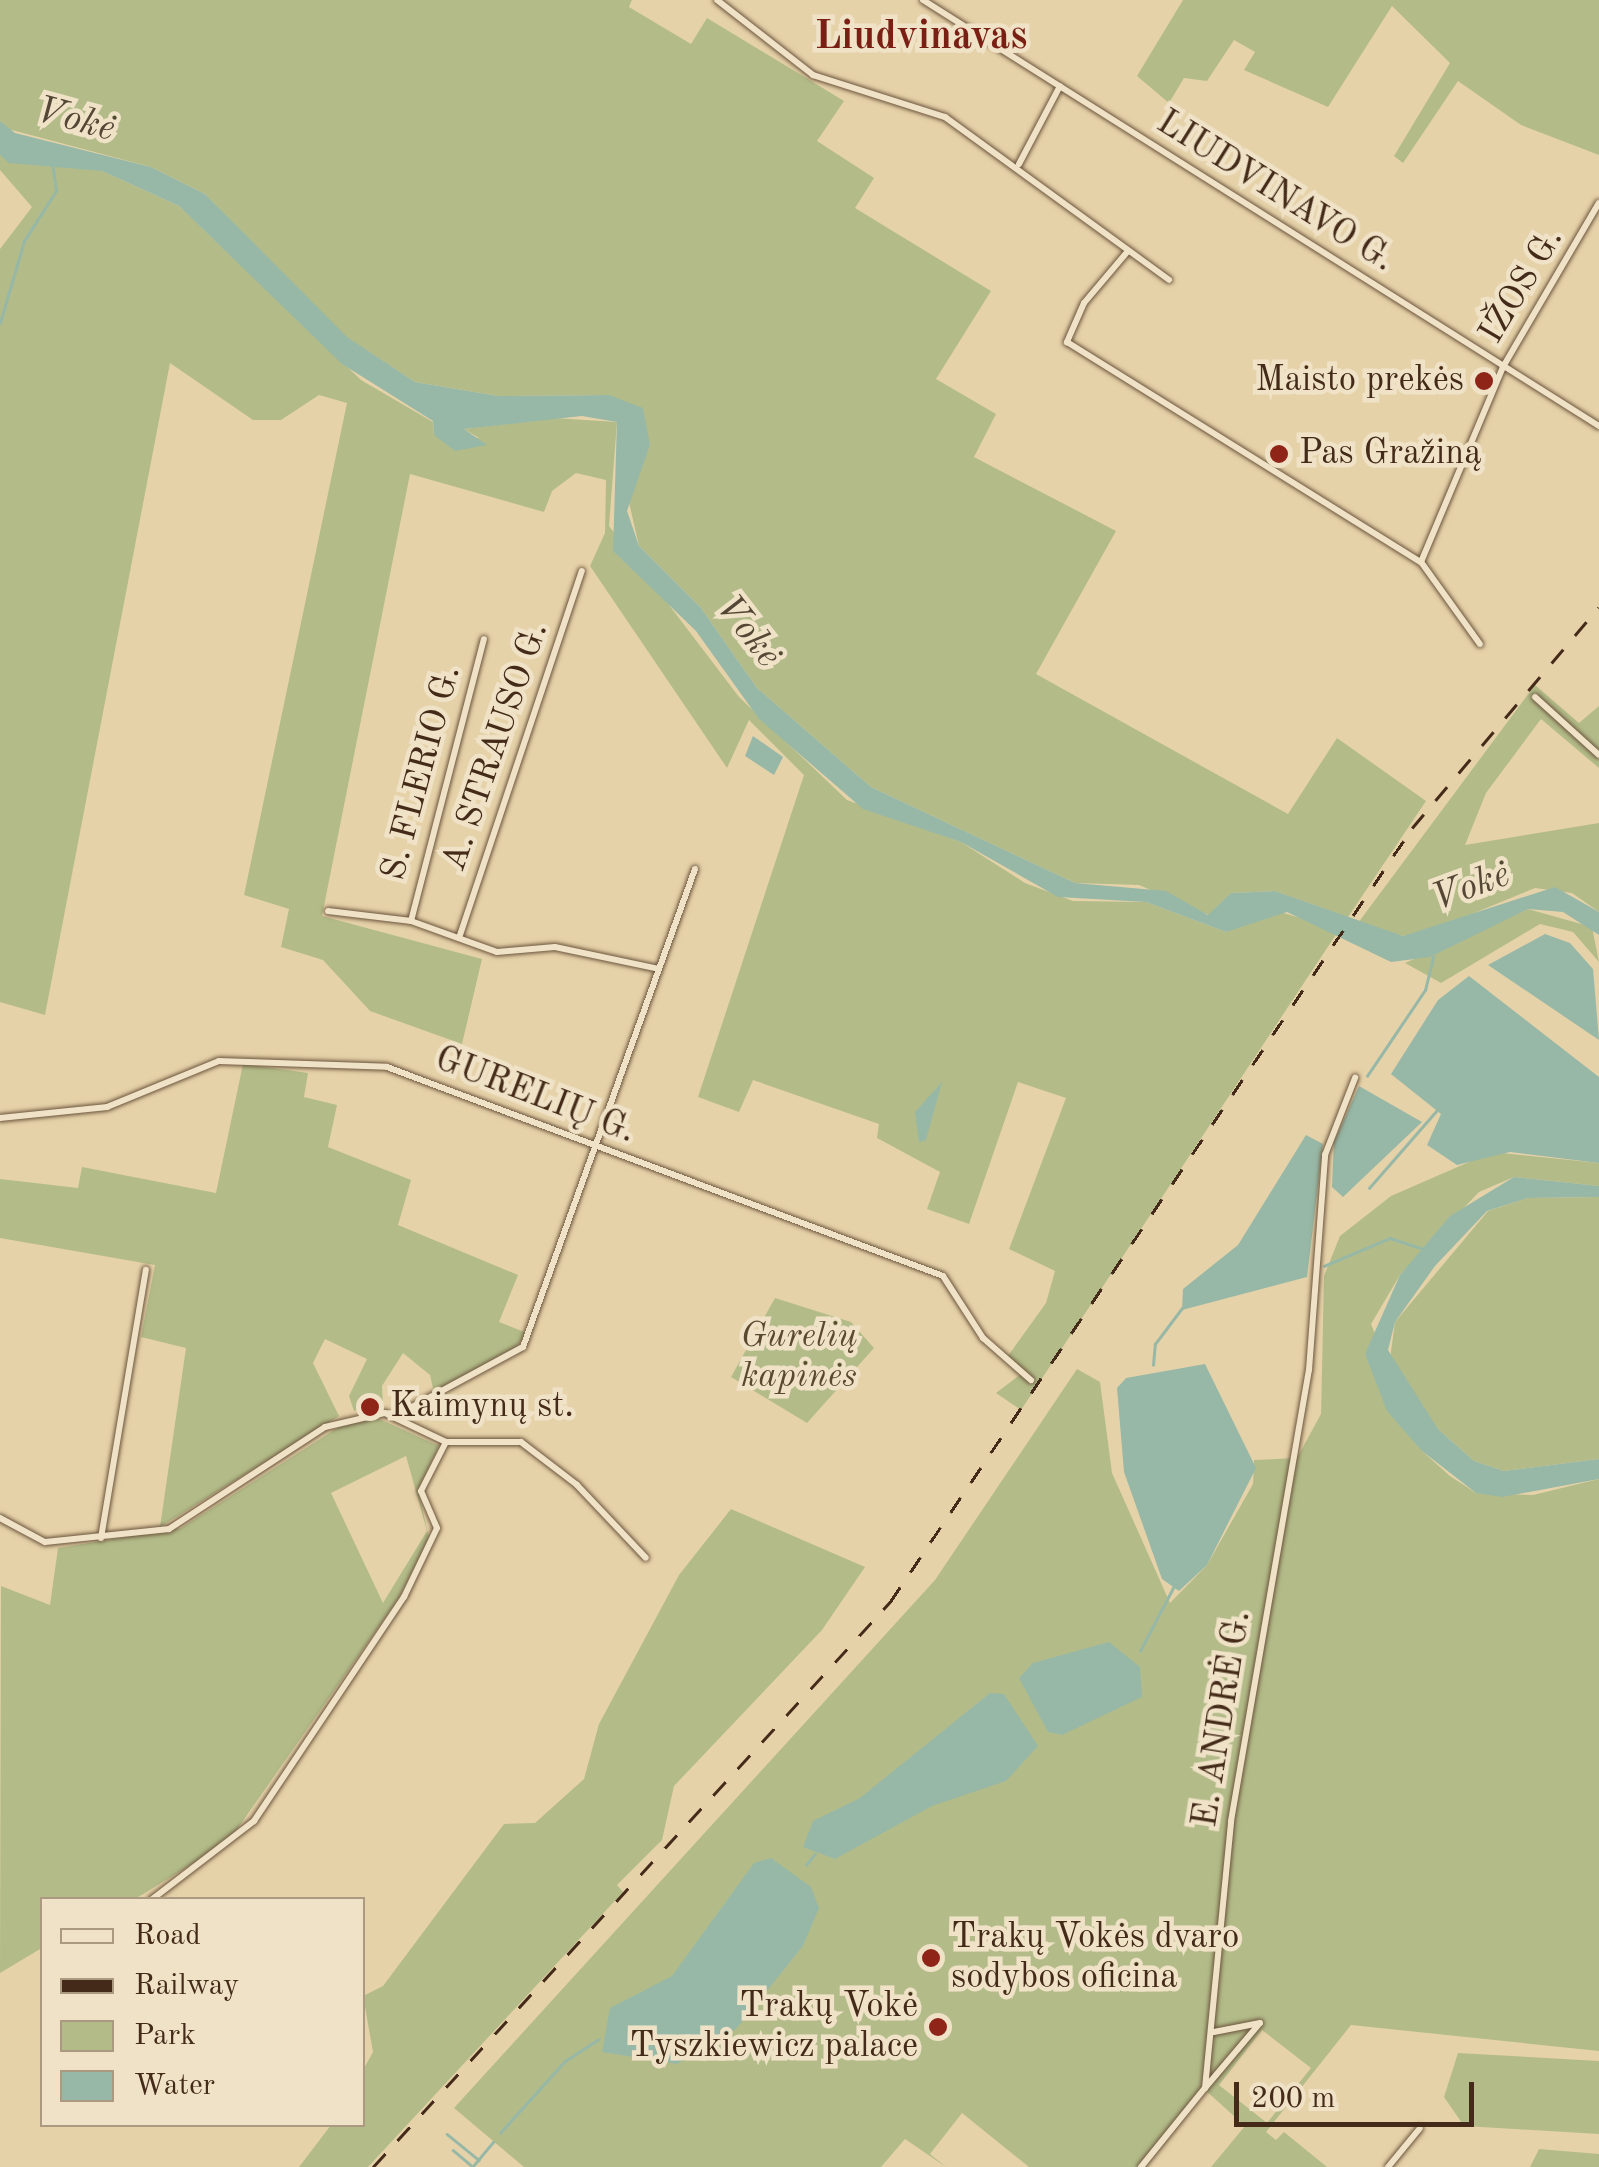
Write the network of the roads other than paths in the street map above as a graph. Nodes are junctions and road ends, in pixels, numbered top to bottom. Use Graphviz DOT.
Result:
graph roads {
  1 [pos="717,0"];
  2 [pos="923,0"];
  3 [pos="1060,86"];
  4 [pos="1018,164"];
  5 [pos="1599,203"];
  6 [pos="1128,251"];
  7 [pos="1168,280"];
  8 [pos="1503,367"];
  9 [pos="1599,426"];
  10 [pos="1421,562"];
  11 [pos="582,572"];
  12 [pos="484,639"];
  13 [pos="1480,644"];
  14 [pos="1535,697"];
  15 [pos="1599,755"];
  16 [pos="695,869"];
  17 [pos="328,910"];
  18 [pos="410,920"];
  19 [pos="458,938"];
  20 [pos="659,969"];
  21 [pos="1354,1078"];
  22 [pos="0,1118"];
  23 [pos="600,1148"];
  24 [pos="146,1270"];
  25 [pos="1031,1380"];
  26 [pos="418,1407"];
  27 [pos="398,1415"];
  28 [pos="417,1424"];
  29 [pos="446,1442"];
  30 [pos="0,1518"];
  31 [pos="101,1538"];
  32 [pos="646,1558"];
  33 [pos="154,1897"];
  34 [pos="1214,2032"];
  35 [pos="1205,2088"];
  36 [pos="1420,2128"];
  37 [pos="1141,2167"];
  38 [pos="1388,2167"];
  1 -- 4 [label="street"];
  2 -- 3 [label="street, LIUDVINAVO G."];
  3 -- 4 [label="street"];
  3 -- 8 [label="street, LIUDVINAVO G."];
  4 -- 6 [label="street"];
  5 -- 8 [label="street, IŽOS G."];
  6 -- 7 [label="street"];
  6 -- 10 [label="street"];
  8 -- 9 [label="street, LIUDVINAVO G."];
  8 -- 10 [label="street, IŽOS G."];
  10 -- 13 [label="street"];
  11 -- 19 [label="street, A. STRAUSO G."];
  12 -- 18 [label="street, S. FLERIO G."];
  14 -- 15 [label="street"];
  16 -- 20 [label="street"];
  17 -- 18 [label="street"];
  18 -- 19 [label="street"];
  19 -- 20 [label="street"];
  20 -- 23 [label="street"];
  21 -- 34 [label="street, E. ANDRĖ G."];
  22 -- 23 [label="street, GURELIŲ G."];
  23 -- 25 [label="street, GURELIŲ G."];
  23 -- 26 [label="street"];
  24 -- 31 [label="street"];
  26 -- 27 [label="street"];
  26 -- 28 [label="street"];
  27 -- 28 [label="street"];
  27 -- 31 [label="street"];
  28 -- 29 [label="street"];
  29 -- 32 [label="street"];
  29 -- 33 [label="street"];
  30 -- 31 [label="street"];
  34 -- 35 [label="street, E. ANDRĖ G."];
  34 -- 35 [label="street"];
  35 -- 37 [label="street, E. ANDRĖ G."];
  36 -- 38 [label="street"];
}
